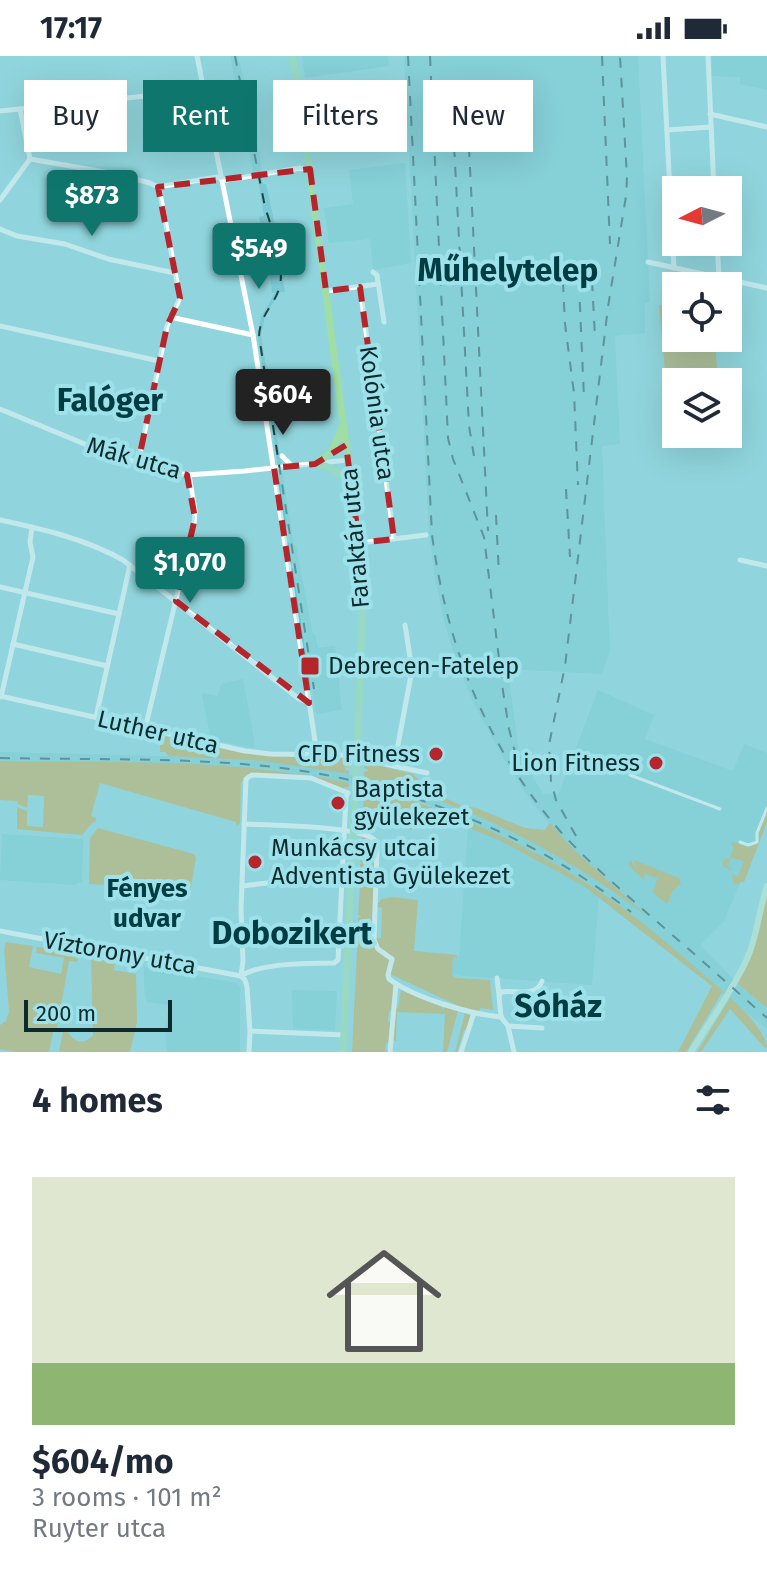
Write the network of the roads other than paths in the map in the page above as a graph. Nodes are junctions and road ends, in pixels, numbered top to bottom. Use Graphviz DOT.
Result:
graph roads {
  1 [pos="197,56"];
  2 [pos="292,56"];
  3 [pos="663,56"];
  4 [pos="708,56"];
  5 [pos="202,80"];
  6 [pos="143,96"];
  7 [pos="20,109"];
  8 [pos="0,111"];
  9 [pos="710,114"];
  10 [pos="711,127"];
  11 [pos="767,127"];
  12 [pos="667,130"];
  13 [pos="216,152"];
  14 [pos="30,159"];
  15 [pos="310,169"];
  16 [pos="713,176"];
  17 [pos="221,178"];
  18 [pos="158,187"];
  19 [pos="0,200"];
  20 [pos="0,229"];
  21 [pos="648,262"];
  22 [pos="674,268"];
  23 [pos="373,272"];
  24 [pos="694,272"];
  25 [pos="175,273"];
  26 [pos="742,282"];
  27 [pos="378,284"];
  28 [pos="360,287"];
  29 [pos="767,288"];
  30 [pos="326,291"];
  31 [pos="170,317"];
  32 [pos="384,322"];
  33 [pos="0,326"];
  34 [pos="253,335"];
  35 [pos="159,361"];
  36 [pos="0,409"];
  37 [pos="344,424"];
  38 [pos="282,456"];
  39 [pos="348,460"];
  40 [pos="138,463"];
  41 [pos="315,464"];
  42 [pos="293,466"];
  43 [pos="274,469"];
  44 [pos="189,475"];
  45 [pos="352,492"];
  46 [pos="0,520"];
  47 [pos="32,527"];
  48 [pos="426,535"];
  49 [pos="394,539"];
  50 [pos="359,543"];
  51 [pos="740,560"];
  52 [pos="130,565"];
  53 [pos="767,566"];
  54 [pos="0,587"];
  55 [pos="25,592"];
  56 [pos="176,601"];
  57 [pos="119,614"];
  58 [pos="405,625"];
  59 [pos="13,644"];
  60 [pos="107,666"];
  61 [pos="0,696"];
  62 [pos="309,703"];
  63 [pos="96,717"];
  64 [pos="145,729"];
  65 [pos="317,754"];
  66 [pos="394,766"];
  67 [pos="427,773"];
  68 [pos="630,775"];
  69 [pos="767,808"];
  70 [pos="720,809"];
  71 [pos="244,824"];
  72 [pos="345,830"];
  73 [pos="740,842"];
  74 [pos="342,880"];
  75 [pos="242,886"];
  76 [pos="767,886"];
  77 [pos="0,931"];
  78 [pos="241,976"];
  79 [pos="497,978"];
  80 [pos="542,981"];
  81 [pos="396,984"];
  82 [pos="499,996"];
  83 [pos="474,1013"];
  84 [pos="501,1017"];
  85 [pos="508,1026"];
  86 [pos="542,1028"];
  87 [pos="250,1031"];
  88 [pos="344,1035"];
  89 [pos="249,1052"];
  90 [pos="343,1052"];
  91 [pos="390,1052"];
  92 [pos="461,1052"];
  93 [pos="514,1052"];
  94 [pos="691,1052"];
  1 -- 5 [label="street"];
  2 -- 15 [label="main road, Faraktár utca"];
  3 -- 12 [label="street"];
  4 -- 9 [label="street"];
  6 -- 7 [label="street"];
  7 -- 8 [label="street"];
  7 -- 14 [label="street"];
  9 -- 10 [label="street"];
  9 -- 11 [label="street"];
  10 -- 12 [label="street"];
  10 -- 16 [label="street"];
  12 -- 22 [label="street"];
  13 -- 17 [label="street"];
  14 -- 18 [label="street"];
  14 -- 19 [label="street"];
  15 -- 17 [label="street"];
  15 -- 30 [label="main road, Faraktár utca"];
  17 -- 18 [label="street"];
  17 -- 34 [label="street"];
  18 -- 25 [label="street"];
  20 -- 25 [label="street"];
  21 -- 22 [label="street"];
  22 -- 24 [label="street"];
  23 -- 27 [label="street"];
  25 -- 31 [label="street"];
  26 -- 29 [label="street"];
  27 -- 28 [label="street"];
  27 -- 32 [label="street"];
  28 -- 30 [label="street"];
  28 -- 49 [label="street, Kolónia utca"];
  30 -- 37 [label="main road, Faraktár utca"];
  31 -- 34 [label="street"];
  31 -- 35 [label="street"];
  33 -- 35 [label="street"];
  34 -- 43 [label="street"];
  35 -- 40 [label="street"];
  36 -- 40 [label="street, Mák utca"];
  37 -- 39 [label="main road, Faraktár utca"];
  37 -- 41 [label="main road"];
  38 -- 42 [label="street"];
  39 -- 41 [label="street, Mák utca"];
  39 -- 45 [label="main road, Faraktár utca"];
  40 -- 44 [label="street, Mák utca"];
  41 -- 42 [label="street, Mák utca"];
  41 -- 45 [label="main road"];
  42 -- 43 [label="street, Mák utca"];
  43 -- 44 [label="street, Mák utca"];
  43 -- 62 [label="street"];
  44 -- 56 [label="street"];
  45 -- 50 [label="main road, Faraktár utca"];
  46 -- 47 [label="street"];
  47 -- 52 [label="street"];
  47 -- 55 [label="street"];
  48 -- 49 [label="street"];
  49 -- 50 [label="street"];
  50 -- 88 [label="main road, Faraktár utca"];
  51 -- 53 [label="street"];
  52 -- 56 [label="street"];
  52 -- 57 [label="street"];
  54 -- 55 [label="street"];
  55 -- 57 [label="street"];
  55 -- 59 [label="street"];
  56 -- 62 [label="street"];
  56 -- 64 [label="street"];
  57 -- 60 [label="street"];
  58 -- 66 [label="street"];
  59 -- 60 [label="street"];
  59 -- 61 [label="street"];
  60 -- 63 [label="street"];
  61 -- 63 [label="street, Luther utca"];
  62 -- 65 [label="street"];
  63 -- 64 [label="street, Luther utca"];
  64 -- 65 [label="street, Luther utca"];
  65 -- 66 [label="street, Luther utca"];
  66 -- 67 [label="street"];
  68 -- 70 [label="street"];
  69 -- 73 [label="street"];
  71 -- 72 [label="street"];
  71 -- 72 [label="street"];
  71 -- 75 [label="street"];
  72 -- 74 [label="street"];
  72 -- 81 [label="street"];
  74 -- 75 [label="street"];
  74 -- 78 [label="street"];
  75 -- 78 [label="street"];
  76 -- 94 [label="main road"];
  77 -- 78 [label="street, Víztorony utca"];
  78 -- 87 [label="street"];
  79 -- 82 [label="street"];
  80 -- 82 [label="street"];
  81 -- 83 [label="street"];
  81 -- 91 [label="street"];
  82 -- 84 [label="street"];
  83 -- 84 [label="street"];
  83 -- 92 [label="street"];
  84 -- 85 [label="street"];
  85 -- 86 [label="street"];
  85 -- 93 [label="street"];
  87 -- 88 [label="street"];
  87 -- 89 [label="street"];
  88 -- 90 [label="main road, Faraktár utca"];
}
